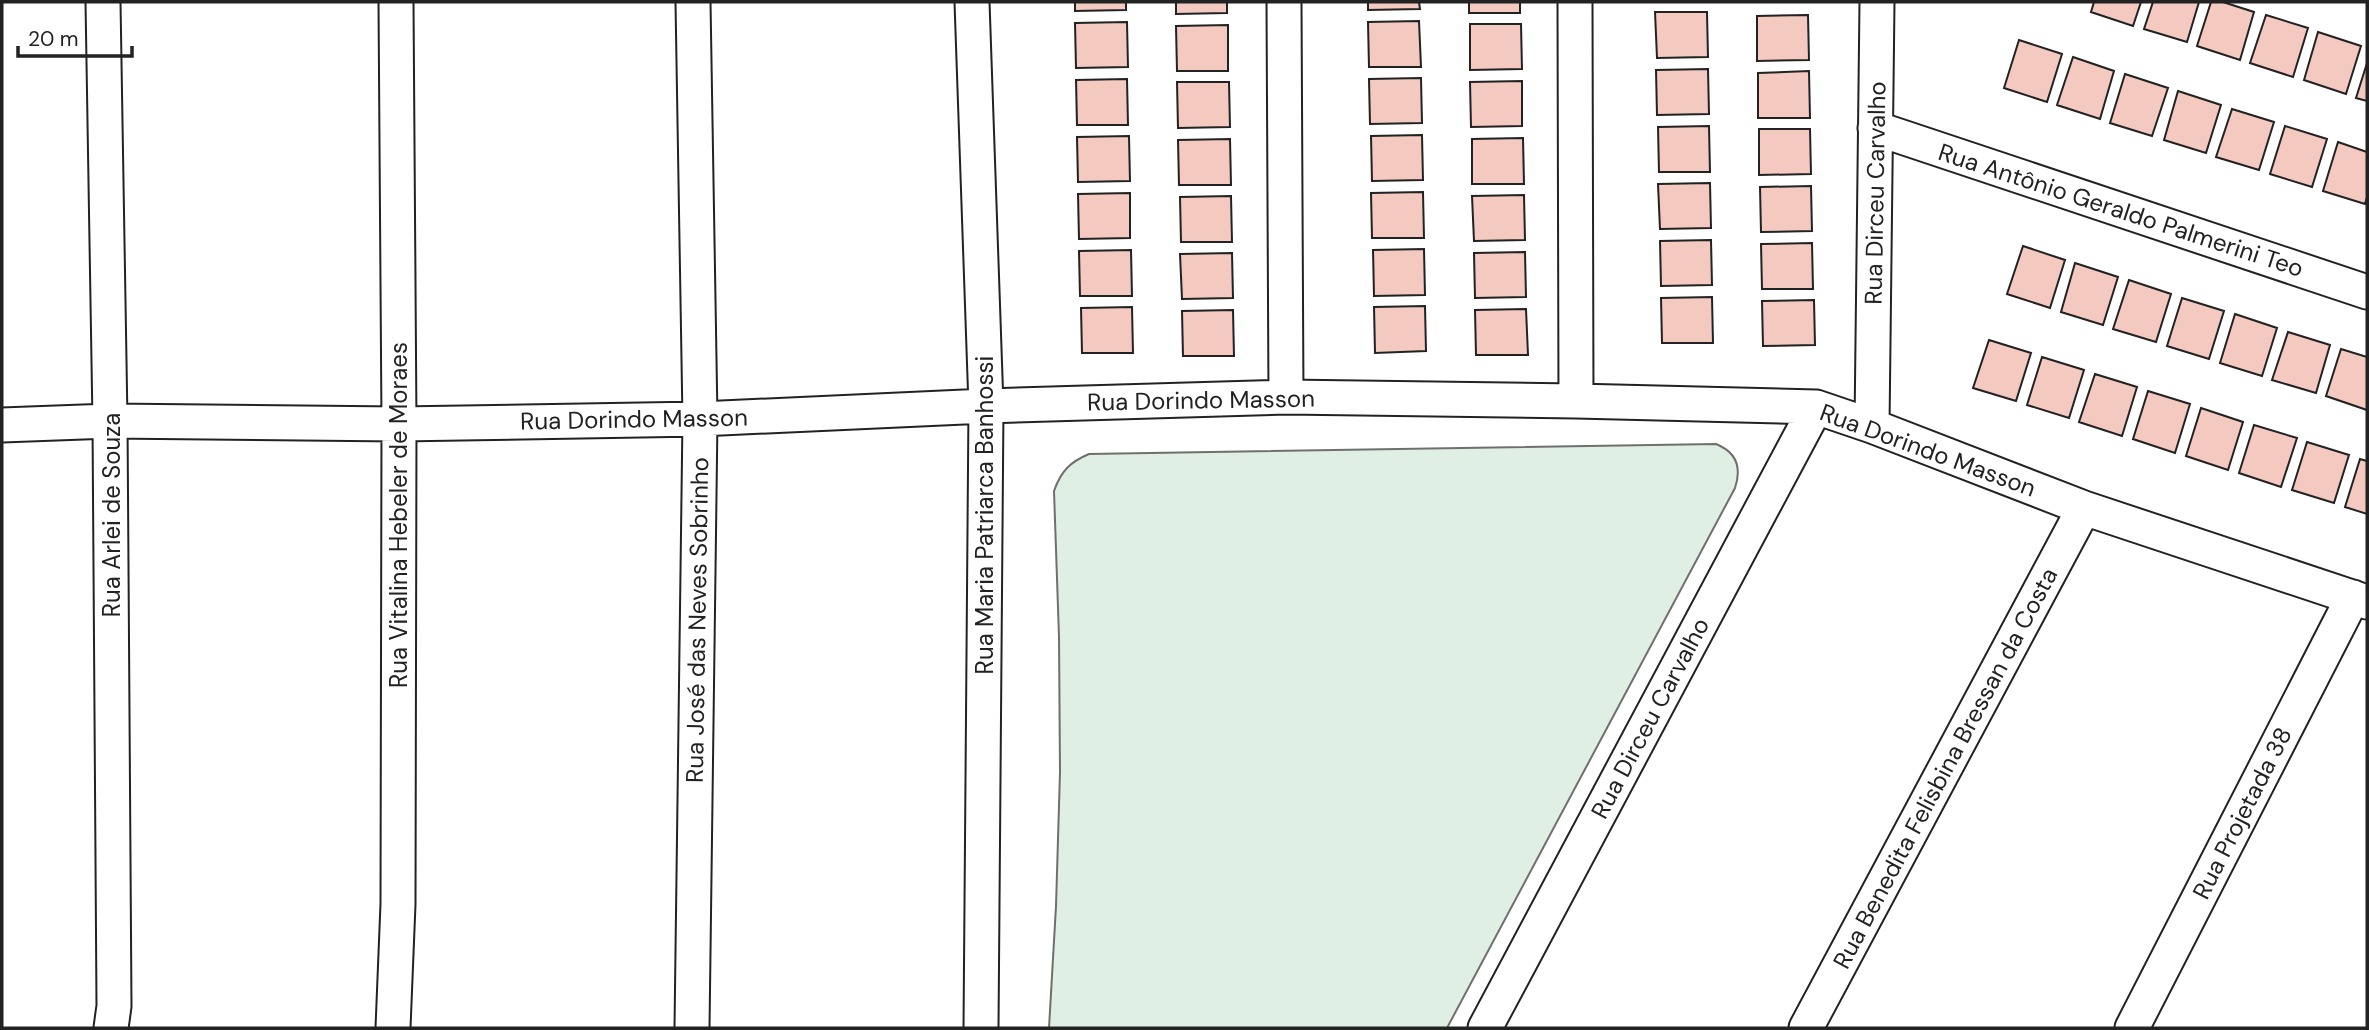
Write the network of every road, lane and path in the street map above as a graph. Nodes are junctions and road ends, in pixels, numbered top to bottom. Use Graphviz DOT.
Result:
graph roads {
  1 [pos="103,2"];
  2 [pos="396,2"];
  3 [pos="693,2"];
  4 [pos="972,2"];
  5 [pos="1284,2"];
  6 [pos="1575,2"];
  7 [pos="1877,2"];
  8 [pos="1875,128"];
  9 [pos="2367,292"];
  10 [pos="1286,397"];
  11 [pos="1576,401"];
  12 [pos="986,406"];
  13 [pos="1816,407"];
  14 [pos="700,419"];
  15 [pos="110,421"];
  16 [pos="399,424"];
  17 [pos="2,425"];
  18 [pos="1872,426"];
  19 [pos="2084,508"];
  20 [pos="2360,600"];
  21 [pos="111,1028"];
  22 [pos="393,1028"];
  23 [pos="692,1028"];
  24 [pos="981,1028"];
  25 [pos="1485,1028"];
  26 [pos="1807,1028"];
  27 [pos="2132,1028"];
  1 -- 15 [label="street, Rua Arlei de Souza"];
  2 -- 16 [label="street, Rua Vitalina Hebeler de Moraes"];
  3 -- 14 [label="street, Rua José das Neves Sobrinho"];
  4 -- 12 [label="street, Rua Maria Patriarca Banhossi"];
  5 -- 10 [label="street"];
  6 -- 11 [label="street"];
  7 -- 8 [label="street, Rua Dirceu Carvalho"];
  8 -- 9 [label="street, Rua Antônio Geraldo Palmerini Teo"];
  8 -- 18 [label="street, Rua Dirceu Carvalho"];
  10 -- 11 [label="street, Rua Dorindo Masson"];
  10 -- 12 [label="street, Rua Dorindo Masson"];
  11 -- 13 [label="street, Rua Dorindo Masson"];
  12 -- 14 [label="street, Rua Dorindo Masson"];
  12 -- 24 [label="street, Rua Maria Patriarca Banhossi"];
  13 -- 18 [label="street, Rua Dorindo Masson"];
  13 -- 25 [label="street, Rua Dirceu Carvalho"];
  14 -- 16 [label="street, Rua Dorindo Masson"];
  14 -- 23 [label="street, Rua José das Neves Sobrinho"];
  15 -- 16 [label="street, Rua Dorindo Masson"];
  15 -- 17 [label="street, Rua Dorindo Masson"];
  15 -- 21 [label="street, Rua Arlei de Souza"];
  16 -- 22 [label="street, Rua Vitalina Hebeler de Moraes"];
  18 -- 19 [label="street, Rua Dorindo Masson"];
  19 -- 20 [label="street, Rua Dorindo Masson"];
  19 -- 26 [label="street, Rua Benedita Felisbina Bressan da Costa"];
  20 -- 27 [label="street, Rua Projetada 38"];
}
